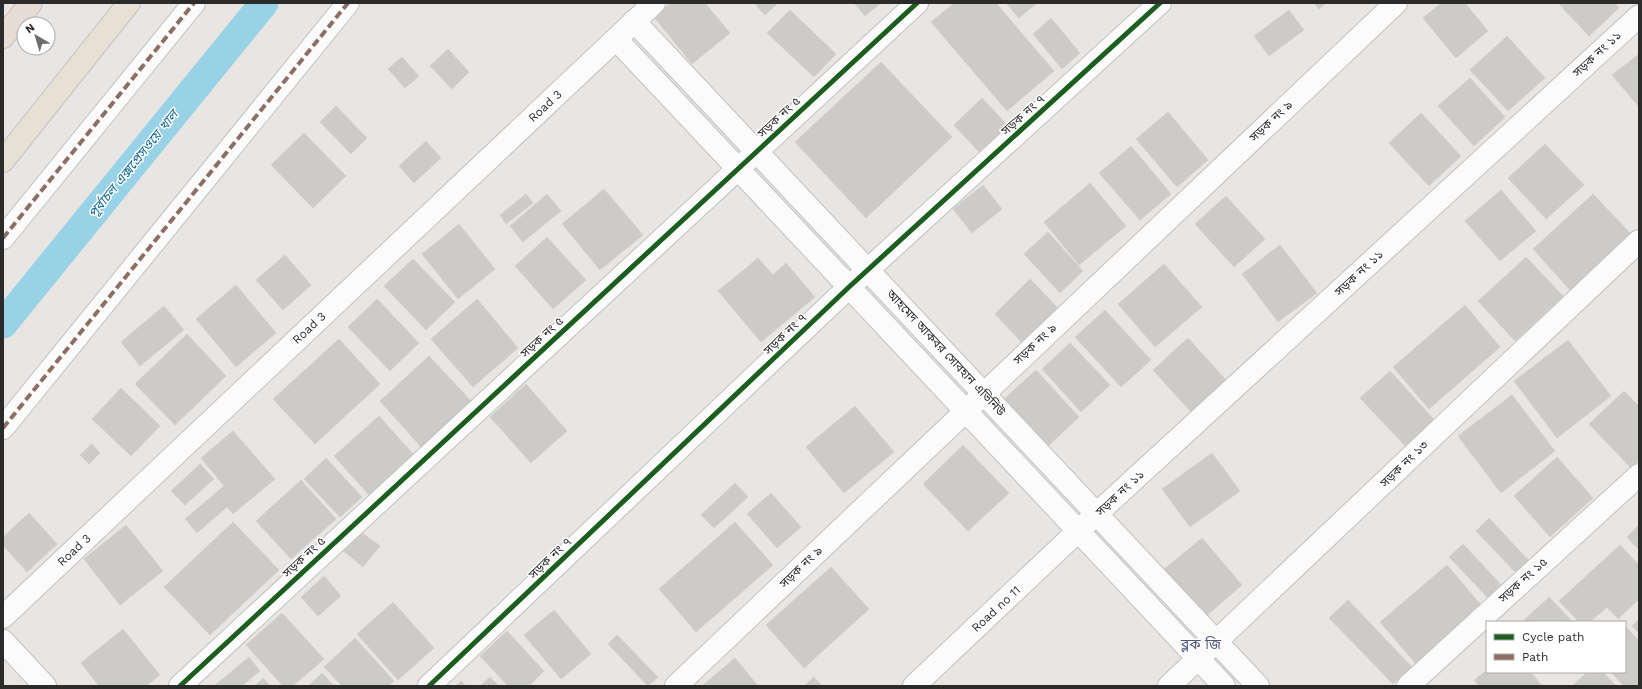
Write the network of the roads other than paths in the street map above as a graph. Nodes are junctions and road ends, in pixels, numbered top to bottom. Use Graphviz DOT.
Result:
graph roads {
  1 [pos="30,3"];
  2 [pos="129,3"];
  3 [pos="194,3"];
  4 [pos="348,3"];
  5 [pos="654,3"];
  6 [pos="917,3"];
  7 [pos="1160,3"];
  8 [pos="1396,3"];
  9 [pos="1639,16"];
  10 [pos="634,21"];
  11 [pos="3,37"];
  12 [pos="616,39"];
  13 [pos="756,151"];
  14 [pos="3,161"];
  15 [pos="738,169"];
  16 [pos="3,238"];
  17 [pos="1639,241"];
  18 [pos="868,270"];
  19 [pos="849,287"];
  20 [pos="984,393"];
  21 [pos="965,411"];
  22 [pos="3,428"];
  23 [pos="1639,475"];
  24 [pos="1097,514"];
  25 [pos="1078,531"];
  26 [pos="3,617"];
  27 [pos="3,641"];
  28 [pos="1217,642"];
  29 [pos="1199,660"];
  30 [pos="45,686"];
  31 [pos="180,686"];
  32 [pos="429,686"];
  33 [pos="676,686"];
  34 [pos="914,686"];
  35 [pos="1169,686"];
  36 [pos="1224,686"];
  37 [pos="1258,686"];
  38 [pos="1408,686"];
  1 -- 11 [label="highway"];
  2 -- 14 [label="main road"];
  3 -- 16 [label="street"];
  4 -- 22 [label="street"];
  5 -- 10 [label="street, Road 3"];
  6 -- 13 [label="street, সড়ক নং ৫"];
  7 -- 18 [label="street, সড়ক নং ৭"];
  8 -- 20 [label="street, সড়ক নং ৯"];
  9 -- 24 [label="street, সড়ক নং ১১"];
  10 -- 12 [label="street, Road 3"];
  10 -- 13 [label="street, আহমেদ আকবর সোবহান এভিনিউ"];
  12 -- 15 [label="street"];
  12 -- 26 [label="street, Road 3"];
  13 -- 15 [label="street, সড়ক নং ৫"];
  13 -- 18 [label="street, আহমেদ আকবর সোবহান এভিনিউ"];
  15 -- 19 [label="street"];
  15 -- 31 [label="street, সড়ক নং ৫"];
  17 -- 28 [label="street, সড়ক নং ১৩"];
  18 -- 19 [label="street, সড়ক নং ৭"];
  18 -- 20 [label="street, আহমেদ আকবর সোবহান এভিনিউ"];
  19 -- 21 [label="street"];
  19 -- 32 [label="street, সড়ক নং ৭"];
  20 -- 21 [label="street, সড়ক নং ৯"];
  20 -- 24 [label="street, আহমেদ আকবর সোবহান এভিনিউ"];
  21 -- 25 [label="street"];
  21 -- 33 [label="street, সড়ক নং ৯"];
  23 -- 38 [label="street, সড়ক নং ১৫"];
  24 -- 25 [label="street, সড়ক নং ১১"];
  24 -- 28 [label="street, আহমেদ আকবর সোবহান এভিনিউ"];
  25 -- 29 [label="street"];
  25 -- 34 [label="street, Road no 11"];
  27 -- 30 [label="street"];
  28 -- 29 [label="street, সড়ক নং ১৩"];
  28 -- 37 [label="street, আহমেদ আকবর সোবহান এভিনিউ"];
  29 -- 35 [label="street, সড়ক নং ১৩"];
  29 -- 36 [label="street"];
}
